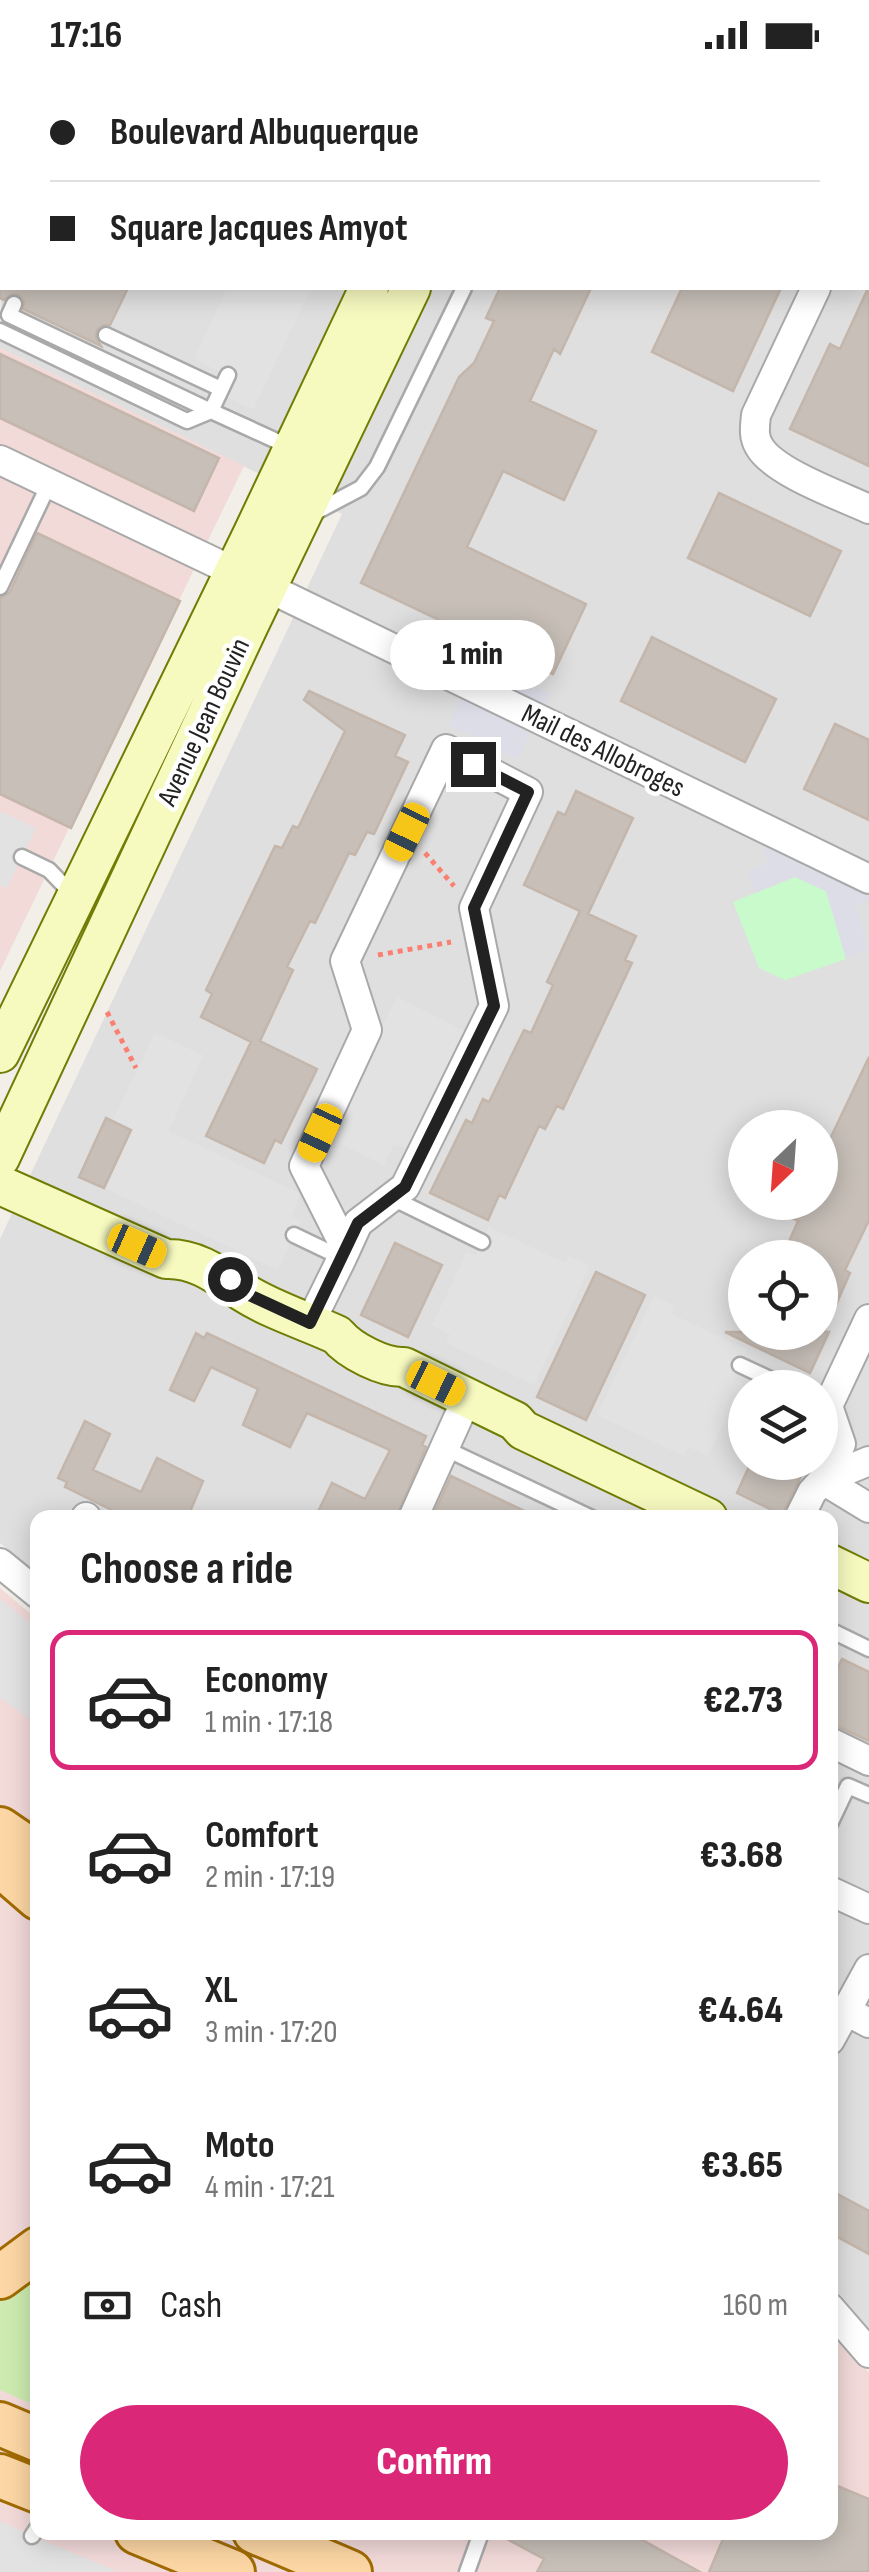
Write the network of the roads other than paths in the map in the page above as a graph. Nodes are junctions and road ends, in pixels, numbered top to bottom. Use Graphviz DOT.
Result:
graph roads {
  1 [pos="368,290"];
  2 [pos="410,290"];
  3 [pos="463,290"];
  4 [pos="815,290"];
  5 [pos="14,304"];
  6 [pos="0,331"];
  7 [pos="106,335"];
  8 [pos="211,411"];
  9 [pos="310,456"];
  10 [pos="0,460"];
  11 [pos="49,484"];
  12 [pos="869,509"];
  13 [pos="298,521"];
  14 [pos="218,564"];
  15 [pos="0,587"];
  16 [pos="283,595"];
  17 [pos="22,858"];
  18 [pos="869,880"];
  19 [pos="76,899"];
  20 [pos="0,1052"];
  21 [pos="0,1158"];
  22 [pos="0,1184"];
  23 [pos="392,1198"];
  24 [pos="294,1235"];
  25 [pos="482,1242"];
  26 [pos="344,1253"];
  27 [pos="869,1320"];
  28 [pos="310,1323"];
  29 [pos="862,1351"];
  30 [pos="740,1365"];
  31 [pos="751,1370"];
  32 [pos="838,1384"];
  33 [pos="467,1398"];
  34 [pos="444,1448"];
  35 [pos="869,1461"];
  36 [pos="838,1474"];
  37 [pos="824,1480"];
  38 [pos="869,1508"];
  39 [pos="417,1510"];
  40 [pos="575,1510"];
  41 [pos="691,1510"];
  42 [pos="803,1510"];
  43 [pos="0,1563"];
  44 [pos="838,1568"];
  45 [pos="869,1583"];
  46 [pos="30,1587"];
  47 [pos="838,1634"];
  48 [pos="869,1649"];
  49 [pos="838,1746"];
  50 [pos="869,1760"];
  51 [pos="869,1795"];
  52 [pos="838,1807"];
  53 [pos="0,1829"];
  54 [pos="30,1850"];
  55 [pos="0,1866"];
  56 [pos="30,1891"];
  57 [pos="838,1895"];
  58 [pos="869,1909"];
  59 [pos="869,1969"];
  60 [pos="842,2025"];
  61 [pos="30,2255"];
  62 [pos="0,2277"];
  63 [pos="838,2317"];
  64 [pos="869,2354"];
  65 [pos="0,2424"];
  66 [pos="30,2437"];
  67 [pos="0,2476"];
  68 [pos="30,2489"];
  69 [pos="156,2540"];
  70 [pos="274,2540"];
  71 [pos="478,2540"];
  72 [pos="233,2572"];
  73 [pos="350,2572"];
  74 [pos="467,2572"];
  1 -- 9 [label="street, Avenue Jean Bouvin"];
  2 -- 9 [label="street, Avenue Jean Bouvin"];
  3 -- 13 [label="lane"];
  4 -- 12 [label="street"];
  5 -- 8 [label="lane"];
  6 -- 8 [label="lane"];
  7 -- 8 [label="lane"];
  8 -- 9 [label="lane"];
  9 -- 13 [label="street, Avenue Jean Bouvin"];
  9 -- 19 [label="street, Avenue Jean Bouvin"];
  10 -- 11 [label="street"];
  11 -- 14 [label="street"];
  11 -- 15 [label="lane"];
  13 -- 21 [label="street, Avenue Jean Bouvin"];
  16 -- 18 [label="street, Mail des Allobroges"];
  17 -- 19 [label="lane"];
  19 -- 20 [label="street, Avenue Jean Bouvin"];
  22 -- 28 [label="street"];
  23 -- 25 [label="lane"];
  23 -- 26 [label="street"];
  23 -- 26 [label="street"];
  24 -- 26 [label="lane"];
  26 -- 28 [label="street"];
  27 -- 29 [label="street"];
  28 -- 33 [label="street"];
  29 -- 32 [label="street"];
  30 -- 31 [label="lane"];
  33 -- 34 [label="street"];
  33 -- 41 [label="street"];
  34 -- 39 [label="street"];
  34 -- 40 [label="lane"];
  35 -- 36 [label="street"];
  37 -- 38 [label="street"];
  37 -- 42 [label="street"];
  43 -- 46 [label="street"];
  44 -- 45 [label="street"];
  47 -- 48 [label="lane"];
  49 -- 50 [label="street"];
  51 -- 52 [label="lane"];
  53 -- 54 [label="main road"];
  55 -- 56 [label="main road"];
  57 -- 58 [label="street"];
  59 -- 60 [label="street"];
  61 -- 62 [label="main road"];
  63 -- 64 [label="street"];
  65 -- 66 [label="main road"];
  67 -- 68 [label="main road"];
  69 -- 72 [label="main road"];
  70 -- 73 [label="main road"];
  71 -- 74 [label="lane"];
}
